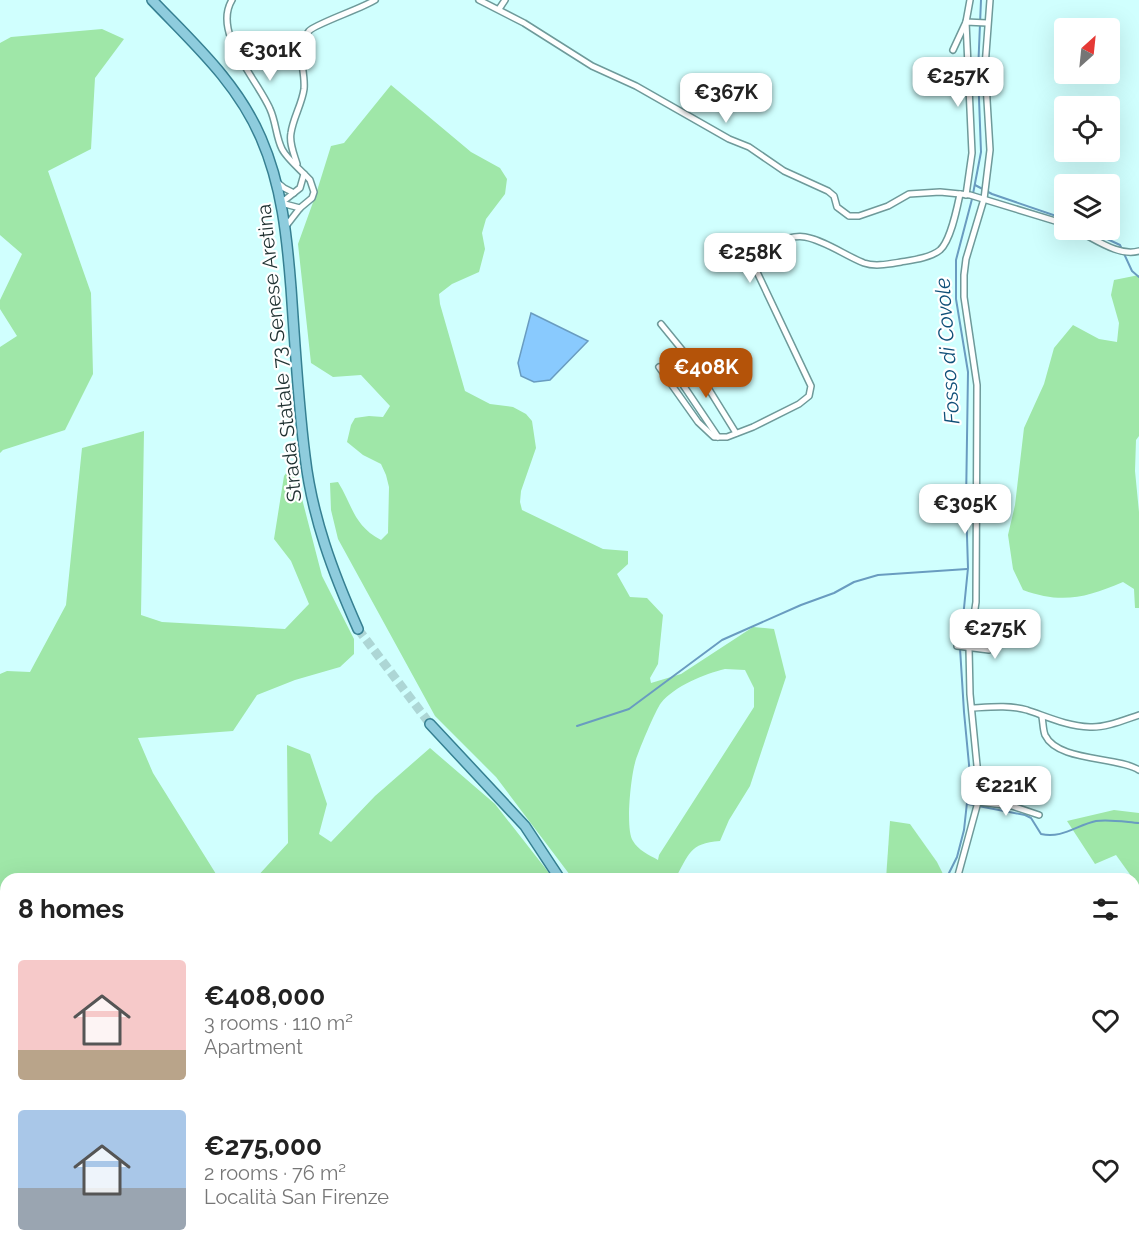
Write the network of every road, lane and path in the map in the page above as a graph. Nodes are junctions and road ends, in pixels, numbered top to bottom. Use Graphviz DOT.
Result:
graph roads {
  1 [pos="152,0"];
  2 [pos="232,0"];
  3 [pos="375,0"];
  4 [pos="479,0"];
  5 [pos="505,0"];
  6 [pos="970,0"];
  7 [pos="990,0"];
  8 [pos="499,9"];
  9 [pos="966,22"];
  10 [pos="982,23"];
  11 [pos="953,50"];
  12 [pos="297,166"];
  13 [pos="304,174"];
  14 [pos="277,182"];
  15 [pos="294,193"];
  16 [pos="965,194"];
  17 [pos="983,197"];
  18 [pos="281,203"];
  19 [pos="300,208"];
  20 [pos="1054,220"];
  21 [pos="285,226"];
  22 [pos="1097,240"];
  23 [pos="1139,251"];
  24 [pos="661,324"];
  25 [pos="659,367"];
  26 [pos="675,373"];
  27 [pos="736,433"];
  28 [pos="718,437"];
  29 [pos="358,629"];
  30 [pos="995,640"];
  31 [pos="957,646"];
  32 [pos="967,647"];
  33 [pos="972,708"];
  34 [pos="1139,715"];
  35 [pos="1042,717"];
  36 [pos="430,724"];
  37 [pos="1139,770"];
  38 [pos="978,802"];
  39 [pos="1038,815"];
  40 [pos="556,873"];
  41 [pos="959,873"];
  1 -- 14 [label="main road, Strada Statale 73 Senese Aretina"];
  2 -- 12 [label="street"];
  3 -- 12 [label="street"];
  4 -- 8 [label="street"];
  5 -- 8 [label="street"];
  6 -- 9 [label="street"];
  7 -- 10 [label="street"];
  8 -- 16 [label="street"];
  9 -- 10 [label="street"];
  9 -- 11 [label="street"];
  9 -- 16 [label="street"];
  10 -- 17 [label="street"];
  12 -- 13 [label="street"];
  13 -- 15 [label="street"];
  13 -- 19 [label="street"];
  14 -- 15 [label="street"];
  14 -- 18 [label="main road, Strada Statale 73 Senese Aretina"];
  15 -- 18 [label="street"];
  16 -- 17 [label="street"];
  16 -- 27 [label="street"];
  17 -- 20 [label="street"];
  17 -- 32 [label="street"];
  18 -- 19 [label="street"];
  18 -- 21 [label="main road, Strada Statale 73 Senese Aretina"];
  19 -- 21 [label="street"];
  21 -- 29 [label="main road, Strada Statale 73 Senese Aretina"];
  22 -- 23 [label="street"];
  24 -- 27 [label="street"];
  25 -- 28 [label="street"];
  26 -- 28 [label="street"];
  27 -- 28 [label="street"];
  30 -- 32 [label="street"];
  31 -- 32 [label="street"];
  32 -- 33 [label="street"];
  33 -- 35 [label="street"];
  33 -- 38 [label="street"];
  34 -- 35 [label="street"];
  35 -- 37 [label="street"];
  36 -- 40 [label="main road"];
  38 -- 39 [label="street"];
  38 -- 41 [label="street"];
}
